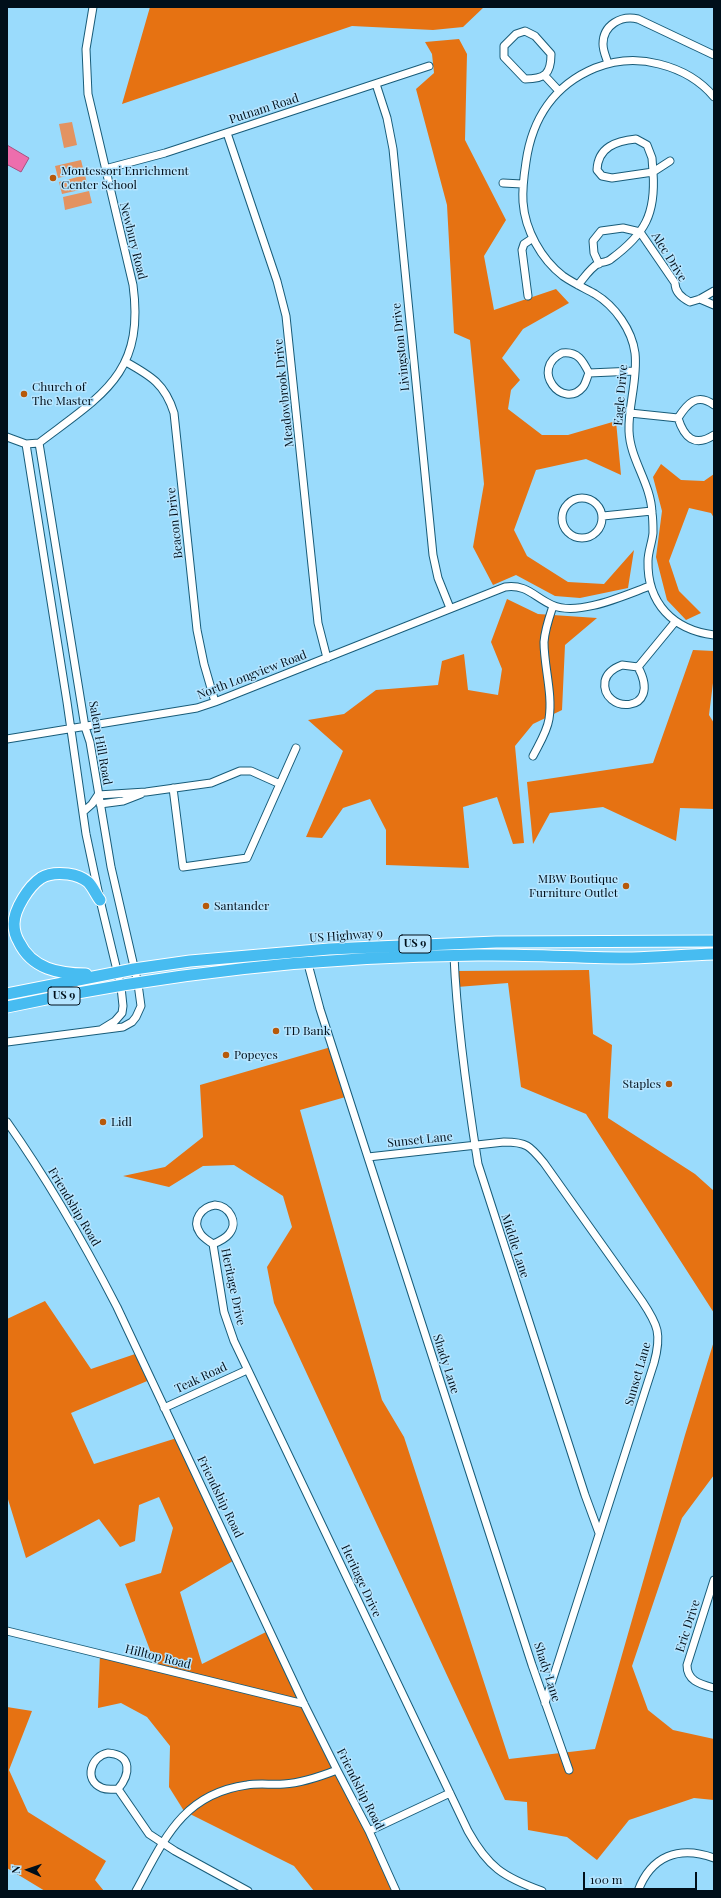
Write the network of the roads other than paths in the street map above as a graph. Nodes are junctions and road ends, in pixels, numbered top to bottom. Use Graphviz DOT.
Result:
graph roads {
  1 [pos="93,7"];
  2 [pos="714,55"];
  3 [pos="608,63"];
  4 [pos="429,66"];
  5 [pos="545,76"];
  6 [pos="376,84"];
  7 [pos="559,91"];
  8 [pos="713,93"];
  9 [pos="227,133"];
  10 [pos="670,161"];
  11 [pos="104,169"];
  12 [pos="653,172"];
  13 [pos="503,183"];
  14 [pos="522,184"];
  15 [pos="640,232"];
  16 [pos="533,238"];
  17 [pos="599,264"];
  18 [pos="578,286"];
  19 [pos="714,291"];
  20 [pos="528,296"];
  21 [pos="700,299"];
  22 [pos="714,305"];
  23 [pos="126,362"];
  24 [pos="635,371"];
  25 [pos="589,373"];
  26 [pos="714,405"];
  27 [pos="630,413"];
  28 [pos="678,418"];
  29 [pos="714,435"];
  30 [pos="7,437"];
  31 [pos="39,443"];
  32 [pos="26,444"];
  33 [pos="652,511"];
  34 [pos="602,516"];
  35 [pos="650,586"];
  36 [pos="553,606"];
  37 [pos="450,608"];
  38 [pos="675,622"];
  39 [pos="714,634"];
  40 [pos="328,658"];
  41 [pos="638,667"];
  42 [pos="215,702"];
  43 [pos="85,727"];
  44 [pos="71,730"];
  45 [pos="7,739"];
  46 [pos="296,748"];
  47 [pos="533,756"];
  48 [pos="280,784"];
  49 [pos="173,788"];
  50 [pos="146,792"];
  51 [pos="98,795"];
  52 [pos="100,804"];
  53 [pos="83,812"];
  54 [pos="100,900"];
  55 [pos="714,941"];
  56 [pos="714,954"];
  57 [pos="454,956"];
  58 [pos="308,964"];
  59 [pos="134,969"];
  60 [pos="112,973"];
  61 [pos="138,984"];
  62 [pos="121,987"];
  63 [pos="7,994"];
  64 [pos="7,1007"];
  65 [pos="98,1031"];
  66 [pos="7,1042"];
  67 [pos="7,1122"];
  68 [pos="475,1145"];
  69 [pos="368,1157"];
  70 [pos="213,1244"];
  71 [pos="247,1370"];
  72 [pos="164,1408"];
  73 [pos="599,1533"];
  74 [pos="714,1580"];
  75 [pos="712,1596"];
  76 [pos="7,1631"];
  77 [pos="714,1688"];
  78 [pos="545,1703"];
  79 [pos="304,1704"];
  80 [pos="337,1770"];
  81 [pos="569,1770"];
  82 [pos="118,1789"];
  83 [pos="450,1793"];
  84 [pos="369,1831"];
  85 [pos="162,1843"];
  86 [pos="714,1858"];
  87 [pos="136,1891"];
  88 [pos="248,1891"];
  89 [pos="396,1891"];
  90 [pos="542,1891"];
  91 [pos="638,1891"];
  1 -- 11 [label="street, Newbury Road"];
  2 -- 3 [label="street"];
  3 -- 7 [label="street, Eagle Drive"];
  3 -- 8 [label="street, Eagle Drive"];
  4 -- 6 [label="street, Putnam Road"];
  5 -- 5 [label="street"];
  5 -- 7 [label="street"];
  6 -- 9 [label="street, Putnam Road"];
  6 -- 37 [label="street, Livingston Drive"];
  7 -- 14 [label="street, Eagle Drive"];
  9 -- 11 [label="street, Putnam Road"];
  9 -- 40 [label="street, Meadowbrook Drive"];
  10 -- 12 [label="street"];
  11 -- 23 [label="street, Newbury Road"];
  12 -- 12 [label="street"];
  12 -- 15 [label="street"];
  13 -- 14 [label="street"];
  14 -- 16 [label="street, Eagle Drive"];
  15 -- 17 [label="street"];
  15 -- 17 [label="street"];
  15 -- 21 [label="street, Alec Drive"];
  16 -- 18 [label="street, Eagle Drive"];
  16 -- 20 [label="street"];
  17 -- 18 [label="street"];
  18 -- 24 [label="street, Eagle Drive"];
  19 -- 21 [label="street"];
  21 -- 22 [label="street, Alec Drive"];
  23 -- 31 [label="street, Newbury Road"];
  23 -- 42 [label="street, Beacon Drive"];
  24 -- 25 [label="street"];
  24 -- 27 [label="street, Eagle Drive"];
  25 -- 25 [label="street"];
  26 -- 28 [label="street"];
  27 -- 28 [label="street"];
  27 -- 33 [label="street, Eagle Drive"];
  28 -- 29 [label="street"];
  30 -- 32 [label="street"];
  31 -- 32 [label="street"];
  31 -- 43 [label="street, Salem Hill Road"];
  32 -- 44 [label="street, Salem Hill Road"];
  33 -- 34 [label="street"];
  33 -- 35 [label="street, Eagle Drive"];
  34 -- 34 [label="street"];
  35 -- 36 [label="street"];
  35 -- 38 [label="street, Eagle Drive"];
  36 -- 37 [label="street, North Longview Road"];
  36 -- 47 [label="street"];
  37 -- 40 [label="street, North Longview Road"];
  38 -- 39 [label="street, Eagle Drive"];
  38 -- 41 [label="street"];
  40 -- 42 [label="street, North Longview Road"];
  41 -- 41 [label="street"];
  42 -- 43 [label="street, North Longview Road"];
  43 -- 44 [label="street, North Longview Road"];
  43 -- 51 [label="street, Salem Hill Road"];
  44 -- 45 [label="street, North Longview Road"];
  44 -- 53 [label="street, Salem Hill Road"];
  46 -- 48 [label="street"];
  48 -- 49 [label="street"];
  48 -- 49 [label="street"];
  49 -- 50 [label="street"];
  50 -- 51 [label="street"];
  50 -- 52 [label="street"];
  51 -- 52 [label="street, Salem Hill Road"];
  51 -- 53 [label="street"];
  52 -- 59 [label="street, Salem Hill Road"];
  53 -- 54 [label="street, Salem Hill Road"];
  54 -- 60 [label="street, Salem Hill Road"];
  54 -- 60 [label="highway"];
  55 -- 59 [label="highway, US Highway 9 / US 9"];
  56 -- 57 [label="highway, US Highway 9 / US 9"];
  57 -- 58 [label="highway, US Highway 9 / US 9"];
  57 -- 68 [label="street, Middle Lane"];
  58 -- 61 [label="highway, US Highway 9 / US 9"];
  58 -- 69 [label="street, Shady Lane"];
  59 -- 60 [label="highway, US Highway 9 / US 9"];
  59 -- 61 [label="street, Salem Hill Road"];
  60 -- 62 [label="street, Salem Hill Road"];
  60 -- 63 [label="highway, US Highway 9 / US 9"];
  61 -- 62 [label="highway, US Highway 9 / US 9"];
  61 -- 65 [label="street, Salem Hill Road"];
  62 -- 64 [label="highway, US Highway 9 / US 9"];
  62 -- 65 [label="street, Salem Hill Road"];
  65 -- 66 [label="street, Salem Hill Road"];
  67 -- 72 [label="street, Friendship Road"];
  68 -- 69 [label="street, Sunset Lane"];
  68 -- 73 [label="street, Middle Lane"];
  68 -- 73 [label="street, Sunset Lane"];
  69 -- 78 [label="street, Shady Lane"];
  70 -- 70 [label="street, Heritage Drive"];
  70 -- 71 [label="street, Heritage Drive"];
  71 -- 72 [label="street, Teak Road"];
  71 -- 83 [label="street, Heritage Drive"];
  72 -- 79 [label="street, Friendship Road"];
  73 -- 78 [label="street, Sunset Lane"];
  74 -- 75 [label="street, Eric Drive"];
  75 -- 77 [label="street, Eric Drive"];
  76 -- 79 [label="street, Hilltop Road"];
  78 -- 81 [label="street, Shady Lane"];
  79 -- 80 [label="street, Friendship Road"];
  80 -- 84 [label="street, Friendship Road"];
  80 -- 85 [label="street"];
  82 -- 82 [label="street"];
  82 -- 85 [label="street"];
  83 -- 84 [label="street"];
  83 -- 90 [label="street, Heritage Drive"];
  84 -- 89 [label="street, Friendship Road"];
  85 -- 87 [label="street"];
  85 -- 88 [label="street"];
  86 -- 91 [label="street"];
}
